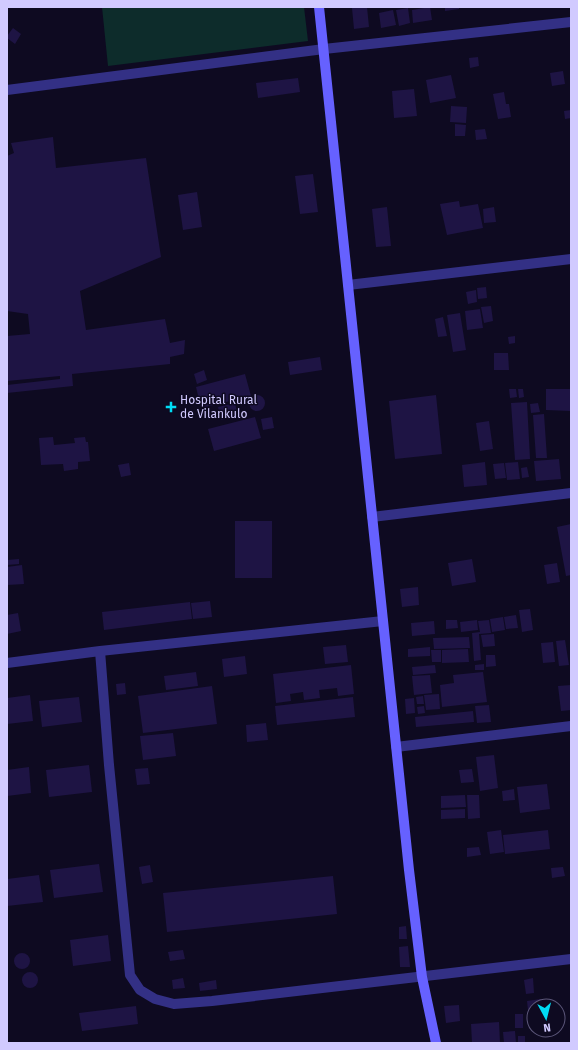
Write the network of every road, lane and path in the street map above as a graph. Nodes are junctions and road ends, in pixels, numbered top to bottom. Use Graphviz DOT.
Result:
graph roads {
  1 [pos="320,7"];
  2 [pos="571,22"];
  3 [pos="324,49"];
  4 [pos="7,90"];
  5 [pos="571,259"];
  6 [pos="348,285"];
  7 [pos="571,493"];
  8 [pos="372,517"];
  9 [pos="383,621"];
  10 [pos="100,651"];
  11 [pos="7,663"];
  12 [pos="571,726"];
  13 [pos="396,747"];
  14 [pos="571,959"];
  15 [pos="422,977"];
  16 [pos="436,1043"];
  1 -- 3 [label="main road"];
  2 -- 3 [label="street"];
  3 -- 4 [label="street"];
  3 -- 6 [label="main road"];
  5 -- 6 [label="street"];
  6 -- 8 [label="main road"];
  7 -- 8 [label="street"];
  8 -- 9 [label="main road"];
  9 -- 10 [label="street"];
  9 -- 13 [label="main road"];
  10 -- 11 [label="street"];
  10 -- 15 [label="street"];
  12 -- 13 [label="street"];
  13 -- 15 [label="main road"];
  14 -- 15 [label="street"];
  15 -- 16 [label="main road"];
}
